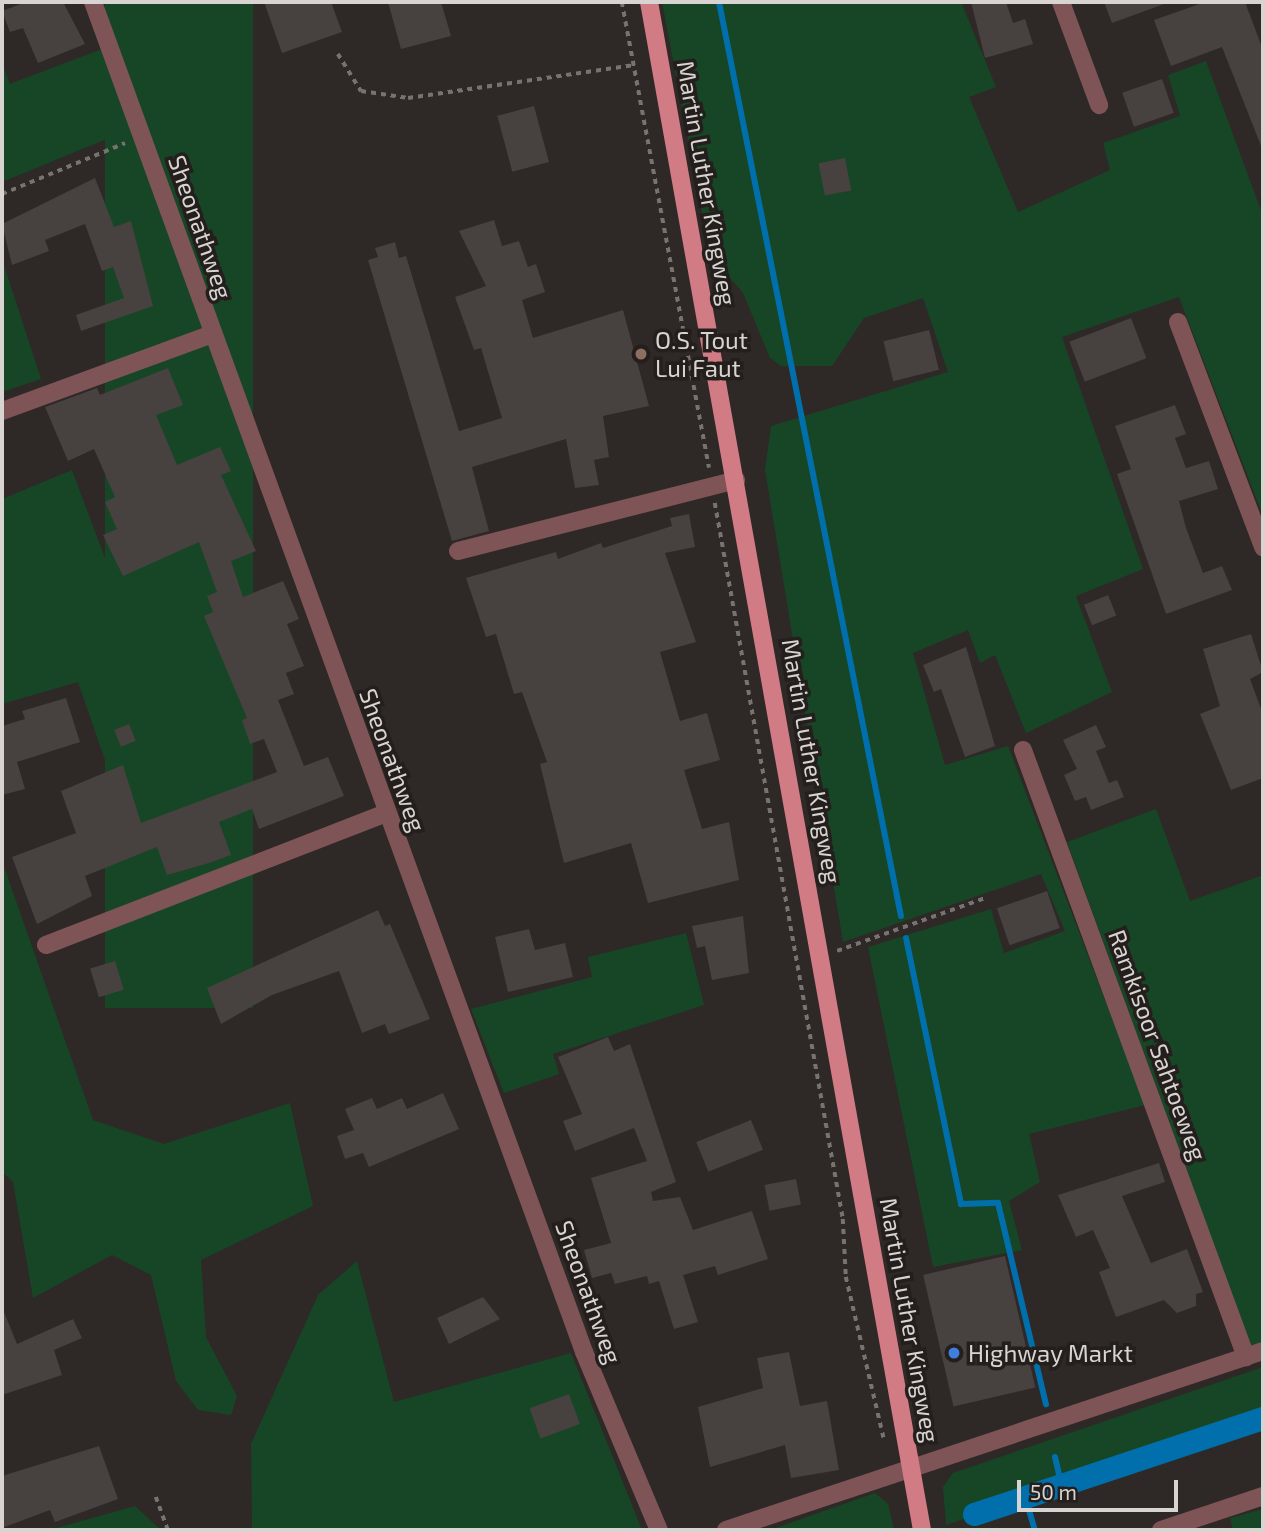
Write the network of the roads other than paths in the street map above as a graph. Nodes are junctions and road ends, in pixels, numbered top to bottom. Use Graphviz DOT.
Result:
graph roads {
  1 [pos="93,2"];
  2 [pos="649,2"];
  3 [pos="1060,2"];
  4 [pos="1099,106"];
  5 [pos="1178,322"];
  6 [pos="212,334"];
  7 [pos="2,411"];
  8 [pos="736,480"];
  9 [pos="1263,547"];
  10 [pos="458,551"];
  11 [pos="1023,750"];
  12 [pos="386,813"];
  13 [pos="46,945"];
  14 [pos="1255,1354"];
  15 [pos="911,1472"];
  16 [pos="1263,1496"];
  17 [pos="659,1530"];
  18 [pos="726,1530"];
  19 [pos="922,1530"];
  20 [pos="1161,1530"];
  1 -- 6 [label="street, Sheonathweg"];
  2 -- 8 [label="main road, Martin Luther Kingweg"];
  3 -- 4 [label="street"];
  5 -- 9 [label="street"];
  6 -- 7 [label="street"];
  6 -- 12 [label="street, Sheonathweg"];
  8 -- 10 [label="street"];
  8 -- 15 [label="main road, Martin Luther Kingweg"];
  11 -- 14 [label="street, Ramkisoor Sahtoeweg"];
  12 -- 13 [label="street"];
  12 -- 17 [label="street, Sheonathweg"];
  14 -- 15 [label="street"];
  15 -- 18 [label="street"];
  15 -- 19 [label="main road, Martin Luther Kingweg"];
  16 -- 20 [label="street"];
}
